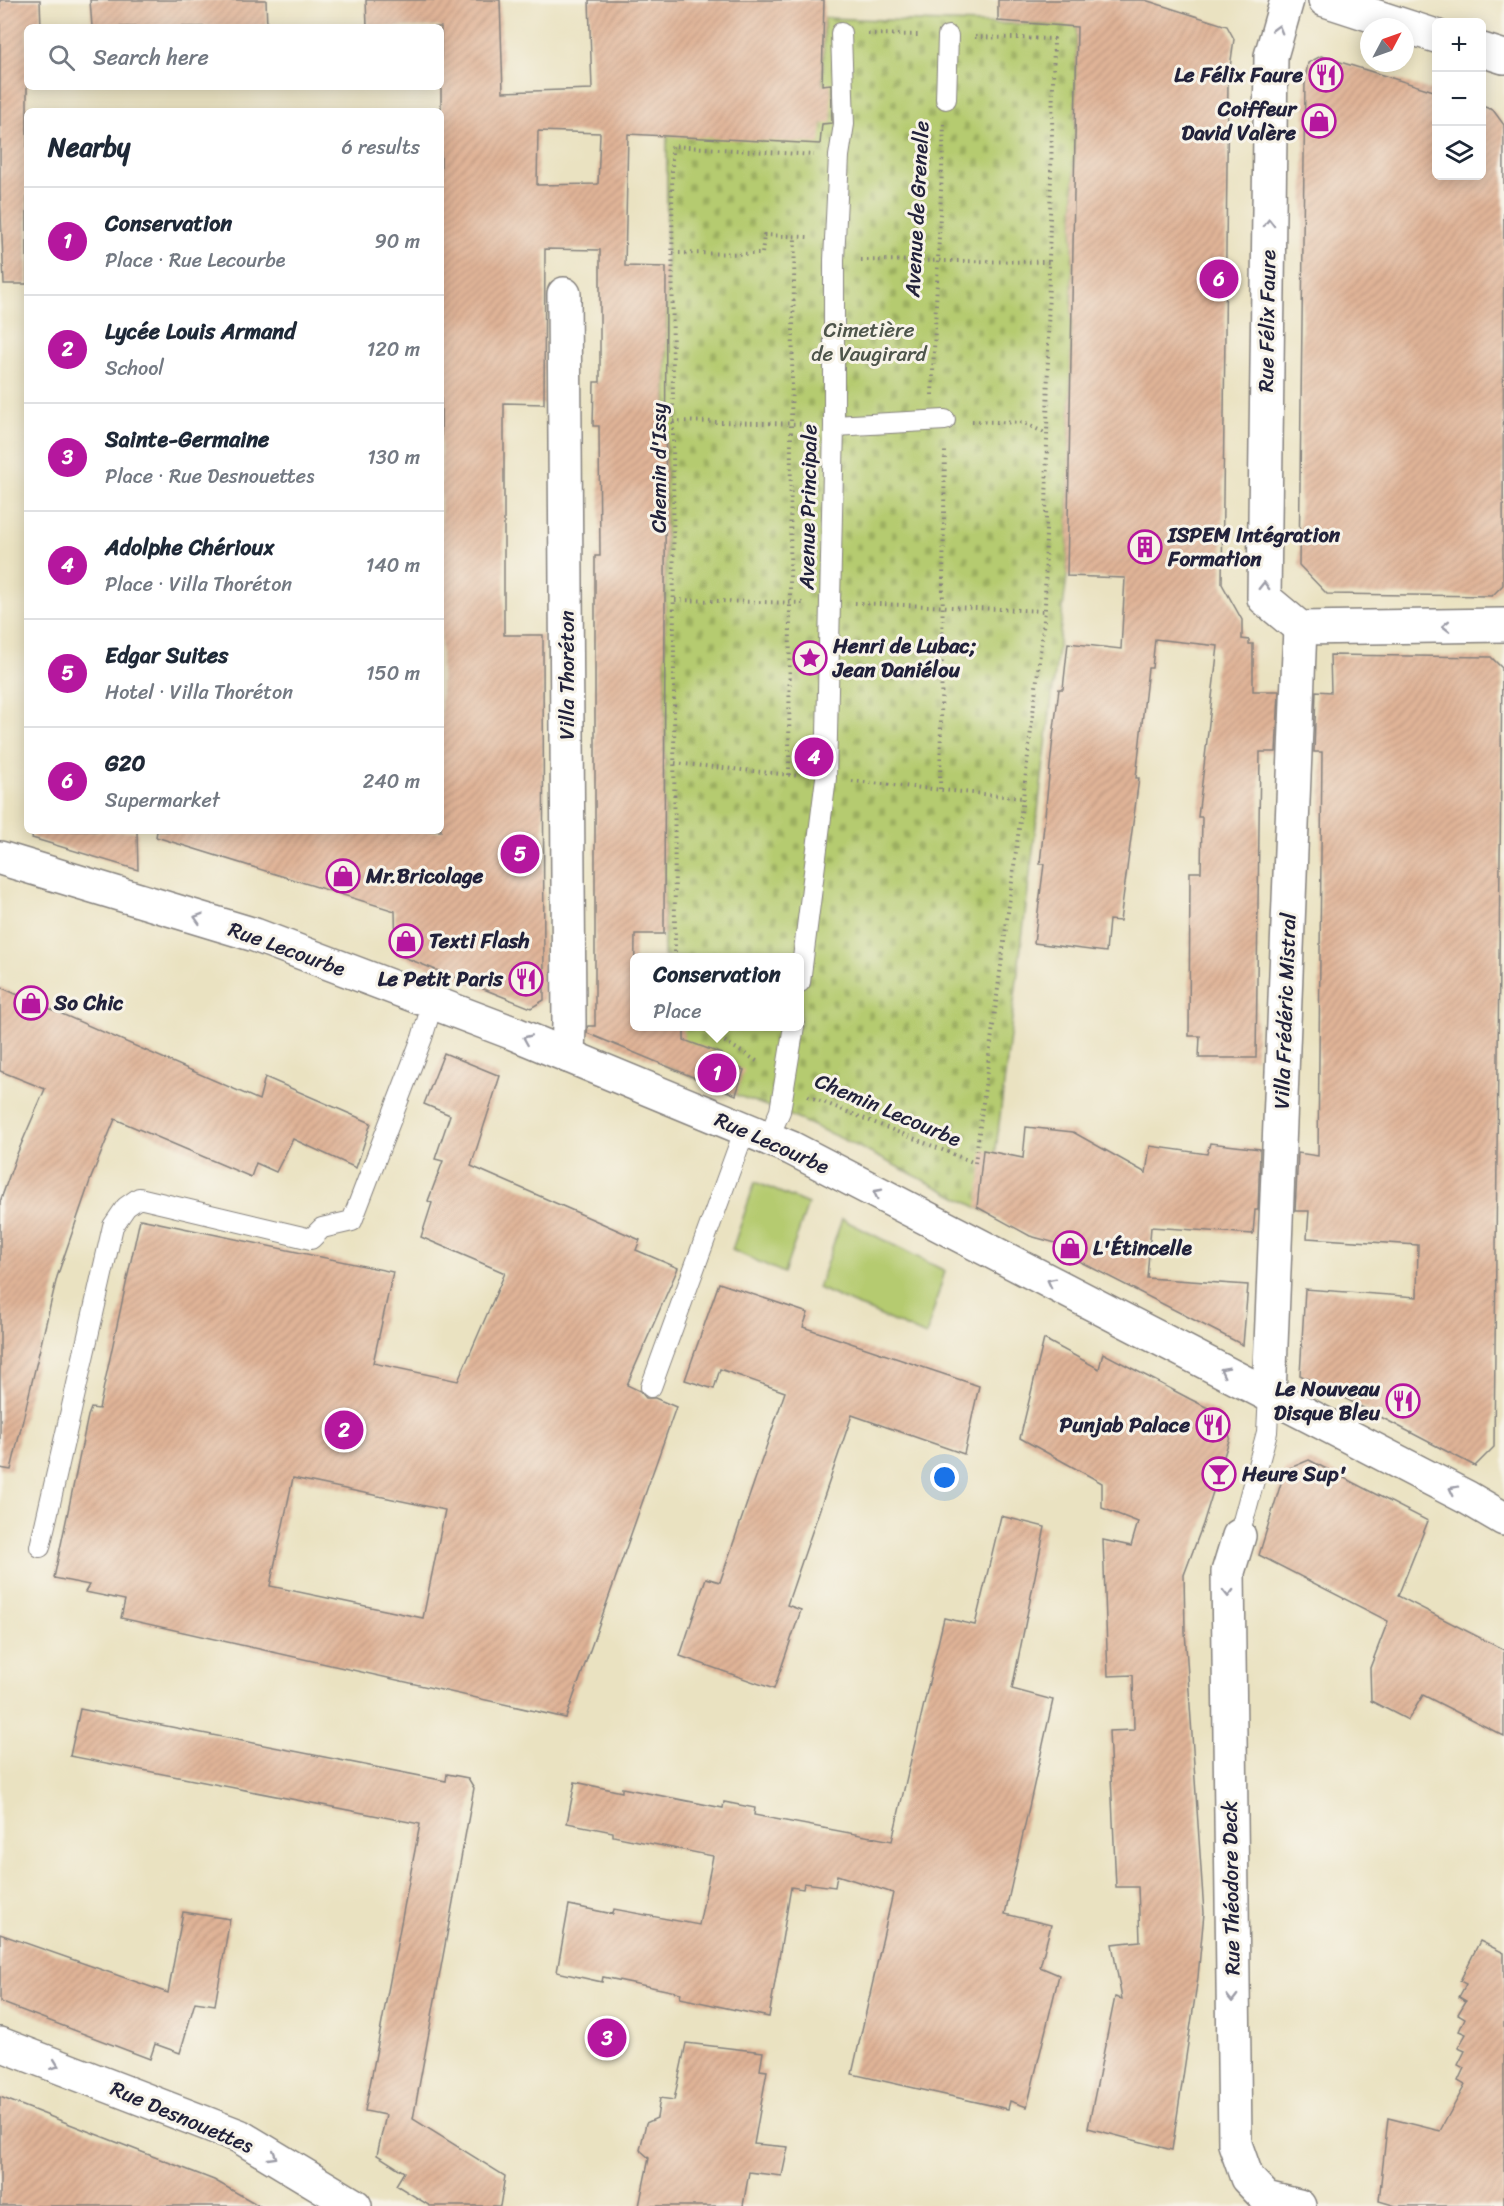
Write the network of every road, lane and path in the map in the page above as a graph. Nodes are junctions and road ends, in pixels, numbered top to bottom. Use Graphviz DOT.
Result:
graph roads {
  1 [pos="1287,0"];
  2 [pos="1325,0"];
  3 [pos="842,33"];
  4 [pos="1432,34"];
  5 [pos="948,36"];
  6 [pos="1053,39"];
  7 [pos="1486,51"];
  8 [pos="1504,57"];
  9 [pos="946,99"];
  10 [pos="839,156"];
  11 [pos="795,236"];
  12 [pos="836,240"];
  13 [pos="673,253"];
  14 [pos="834,260"];
  15 [pos="938,262"];
  16 [pos="1049,262"];
  17 [pos="564,294"];
  18 [pos="938,420"];
  19 [pos="673,421"];
  20 [pos="791,424"];
  21 [pos="834,426"];
  22 [pos="1047,434"];
  23 [pos="1504,625"];
  24 [pos="1300,628"];
  25 [pos="789,775"];
  26 [pos="940,789"];
  27 [pos="0,858"];
  28 [pos="675,953"];
  29 [pos="804,953"];
  30 [pos="434,1002"];
  31 [pos="707,1031"];
  32 [pos="793,1031"];
  33 [pos="568,1056"];
  34 [pos="787,1079"];
  35 [pos="765,1126"];
  36 [pos="651,1387"];
  37 [pos="1269,1394"];
  38 [pos="1504,1519"];
  39 [pos="1239,1536"];
  40 [pos="40,1547"];
  41 [pos="0,2044"];
  42 [pos="355,2206"];
  43 [pos="1299,2206"];
  24 -- 1 [label="street, Rue Félix Faure, one-way"];
  2 -- 4 [label="street"];
  3 -- 10 [label="lane, Avenue Principale"];
  5 -- 9 [label="lane, Avenue de Grenelle"];
  6 -- 16 [label="path"];
  7 -- 8 [label="street"];
  9 -- 15 [label="path, Avenue de Grenelle"];
  10 -- 12 [label="lane, Avenue Principale"];
  10 -- 13 [label="path, Chemin d'Issy"];
  11 -- 12 [label="path"];
  11 -- 13 [label="path"];
  11 -- 20 [label="path"];
  12 -- 14 [label="lane, Avenue Principale"];
  13 -- 19 [label="path, Chemin d'Issy"];
  14 -- 15 [label="path"];
  14 -- 21 [label="lane, Avenue Principale"];
  15 -- 16 [label="path"];
  15 -- 18 [label="path, Avenue de Grenelle"];
  16 -- 22 [label="path"];
  17 -- 33 [label="street, Villa Thoréton"];
  18 -- 21 [label="lane"];
  18 -- 22 [label="path"];
  18 -- 26 [label="path, Avenue de Grenelle"];
  19 -- 20 [label="path"];
  19 -- 28 [label="path, Chemin d'Issy"];
  20 -- 21 [label="path"];
  20 -- 25 [label="path"];
  21 -- 29 [label="lane, Avenue Principale"];
  22 -- 34 [label="path, Chemin Lecourbe"];
  23 -- 24 [label="street, one-way"];
  24 -- 37 [label="street, Villa Frédéric Mistral"];
  30 -- 27 [label="street, Rue Lecourbe, one-way"];
  33 -- 30 [label="street, Rue Lecourbe, one-way"];
  30 -- 40 [label="lane"];
  31 -- 34 [label="path, Chemin Lecourbe"];
  32 -- 34 [label="lane"];
  33 -- 35 [label="street, Rue Lecourbe"];
  34 -- 35 [label="lane"];
  35 -- 36 [label="lane"];
  37 -- 35 [label="street, Rue Lecourbe, one-way"];
  38 -- 37 [label="street, Rue Lecourbe, one-way"];
  37 -- 39 [label="lane"];
  39 -- 43 [label="street, Rue Théodore Deck, one-way"];
  41 -- 42 [label="street, Rue Desnouettes, one-way"];
}
